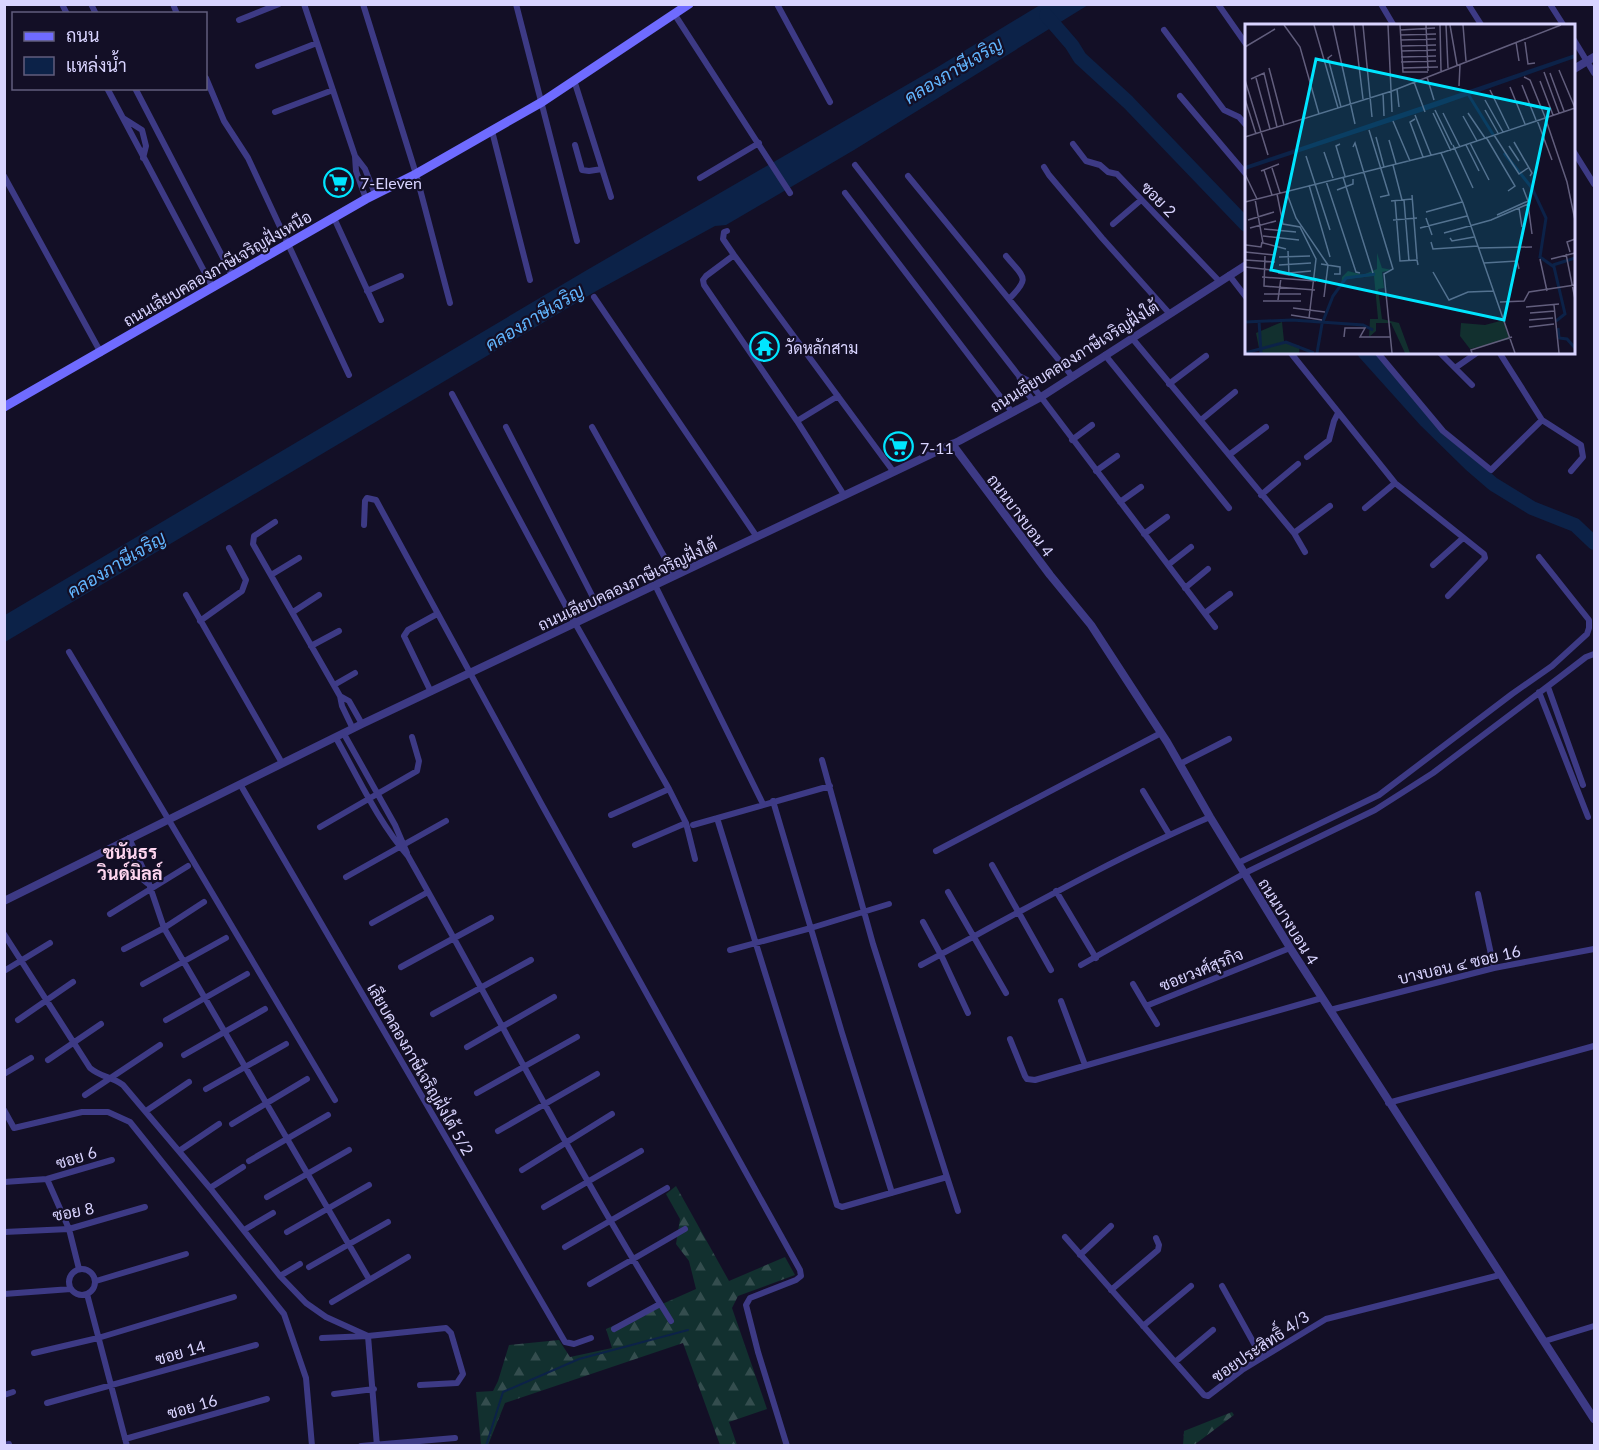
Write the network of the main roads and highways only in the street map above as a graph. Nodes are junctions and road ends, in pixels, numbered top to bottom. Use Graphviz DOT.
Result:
graph roads {
  1 [pos="689,4"];
  2 [pos="4,407"];
  1 -- 2 [label="main road, ถนนเลียบคลองภาษีเจริญฝั่งเหนือ"];
}
